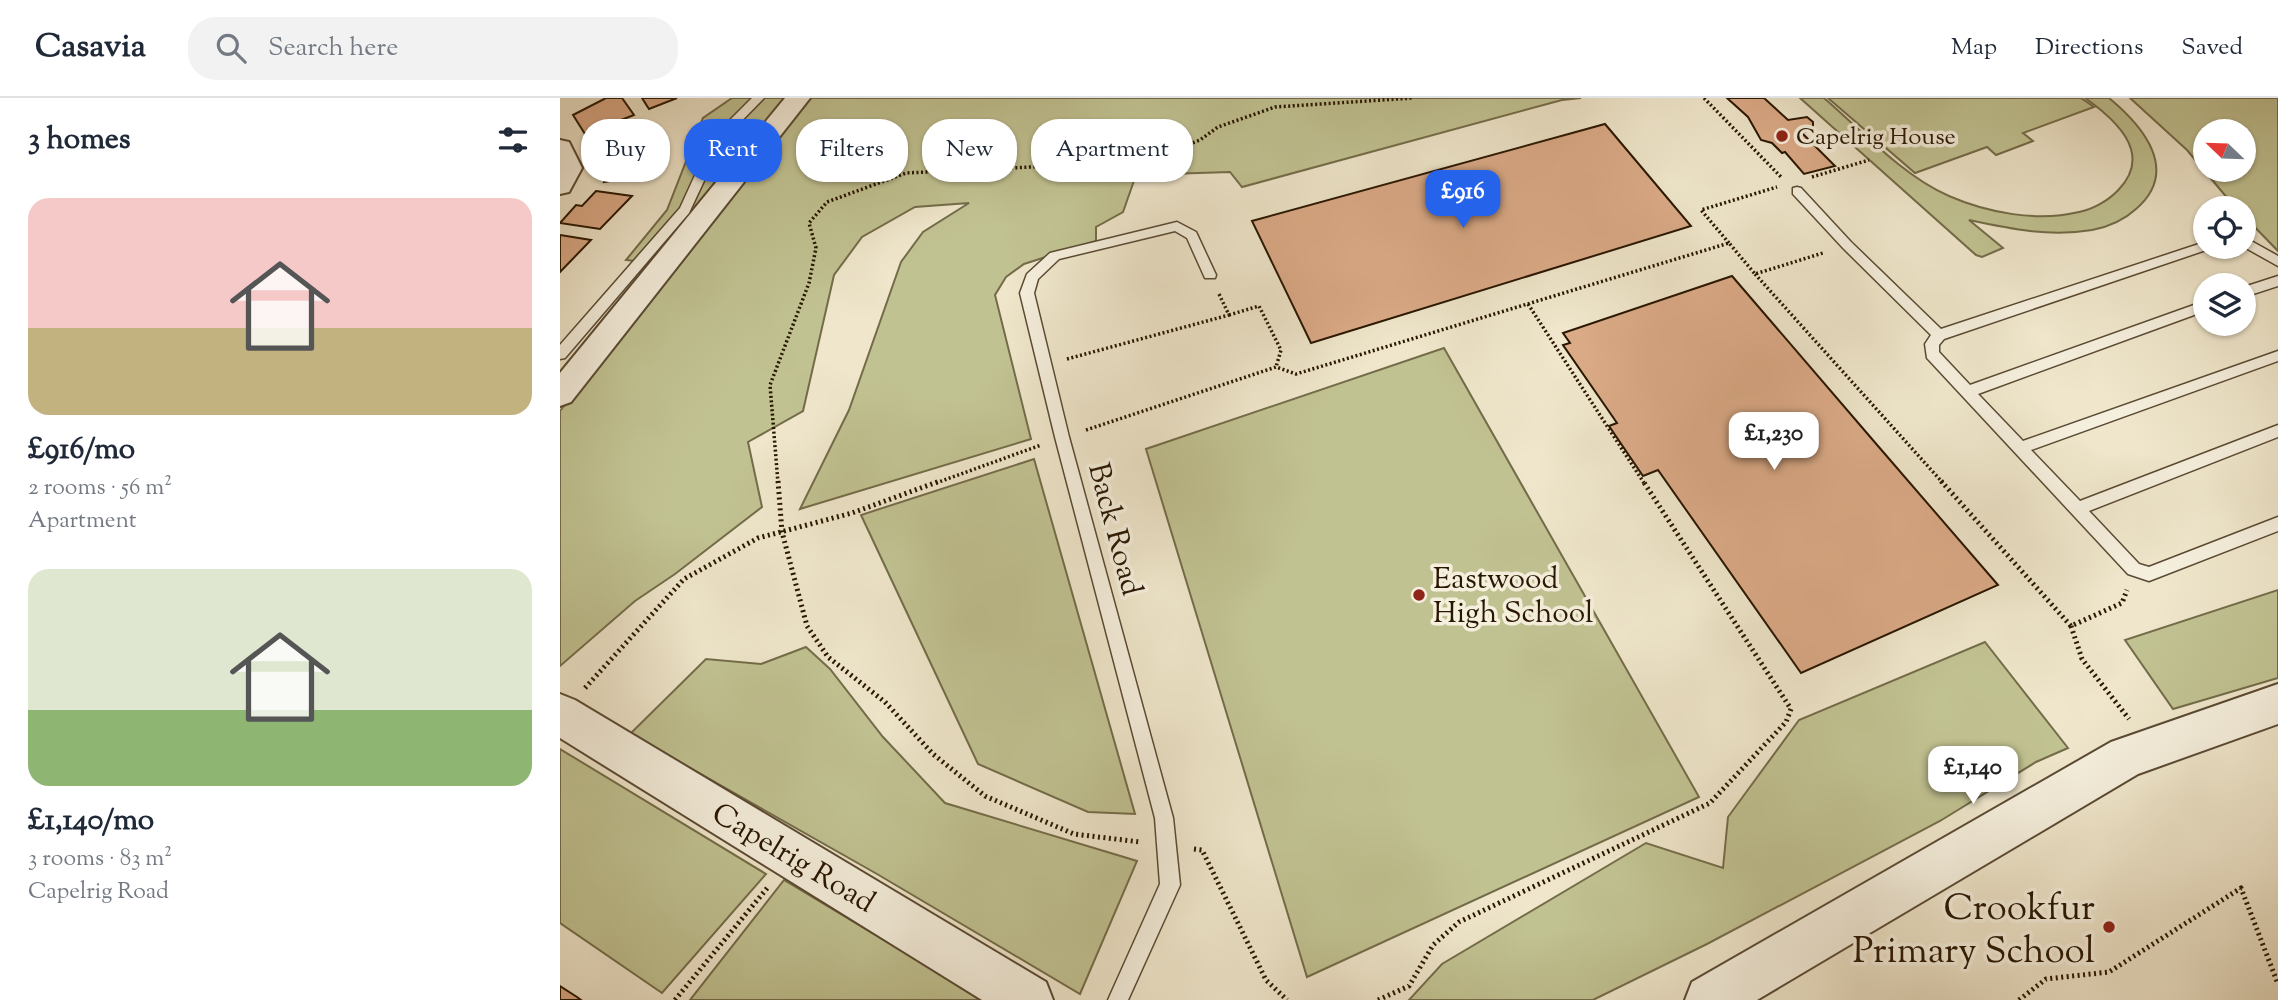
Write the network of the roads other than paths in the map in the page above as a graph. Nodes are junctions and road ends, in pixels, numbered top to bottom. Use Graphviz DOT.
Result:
graph roads {
  1 [pos="758,98"];
  2 [pos="798,98"];
  3 [pos="560,148"];
  4 [pos="560,186"];
  5 [pos="1793,188"];
  6 [pos="2256,248"];
  7 [pos="2193,250"];
  8 [pos="2278,262"];
  9 [pos="1210,275"];
  10 [pos="2278,281"];
  11 [pos="2256,288"];
  12 [pos="2193,310"];
  13 [pos="1939,335"];
  14 [pos="560,354"];
  15 [pos="2278,356"];
  16 [pos="1967,393"];
  17 [pos="560,394"];
  18 [pos="2278,431"];
  19 [pos="2019,448"];
  20 [pos="2077,509"];
  21 [pos="2278,524"];
  22 [pos="2278,704"];
  23 [pos="560,715"];
  24 [pos="1028,1000"];
  25 [pos="1118,1000"];
  26 [pos="1710,1000"];
  1 -- 14 [label="lane"];
  2 -- 17 [label="street"];
  3 -- 4 [label="street"];
  5 -- 13 [label="lane"];
  6 -- 8 [label="lane"];
  7 -- 13 [label="lane"];
  9 -- 25 [label="lane, Back Road"];
  10 -- 11 [label="lane"];
  12 -- 16 [label="lane"];
  13 -- 16 [label="lane"];
  15 -- 19 [label="lane"];
  16 -- 19 [label="lane"];
  18 -- 20 [label="lane"];
  19 -- 20 [label="lane"];
  20 -- 21 [label="lane"];
  22 -- 26 [label="street"];
  23 -- 24 [label="street, Capelrig Road"];
}
